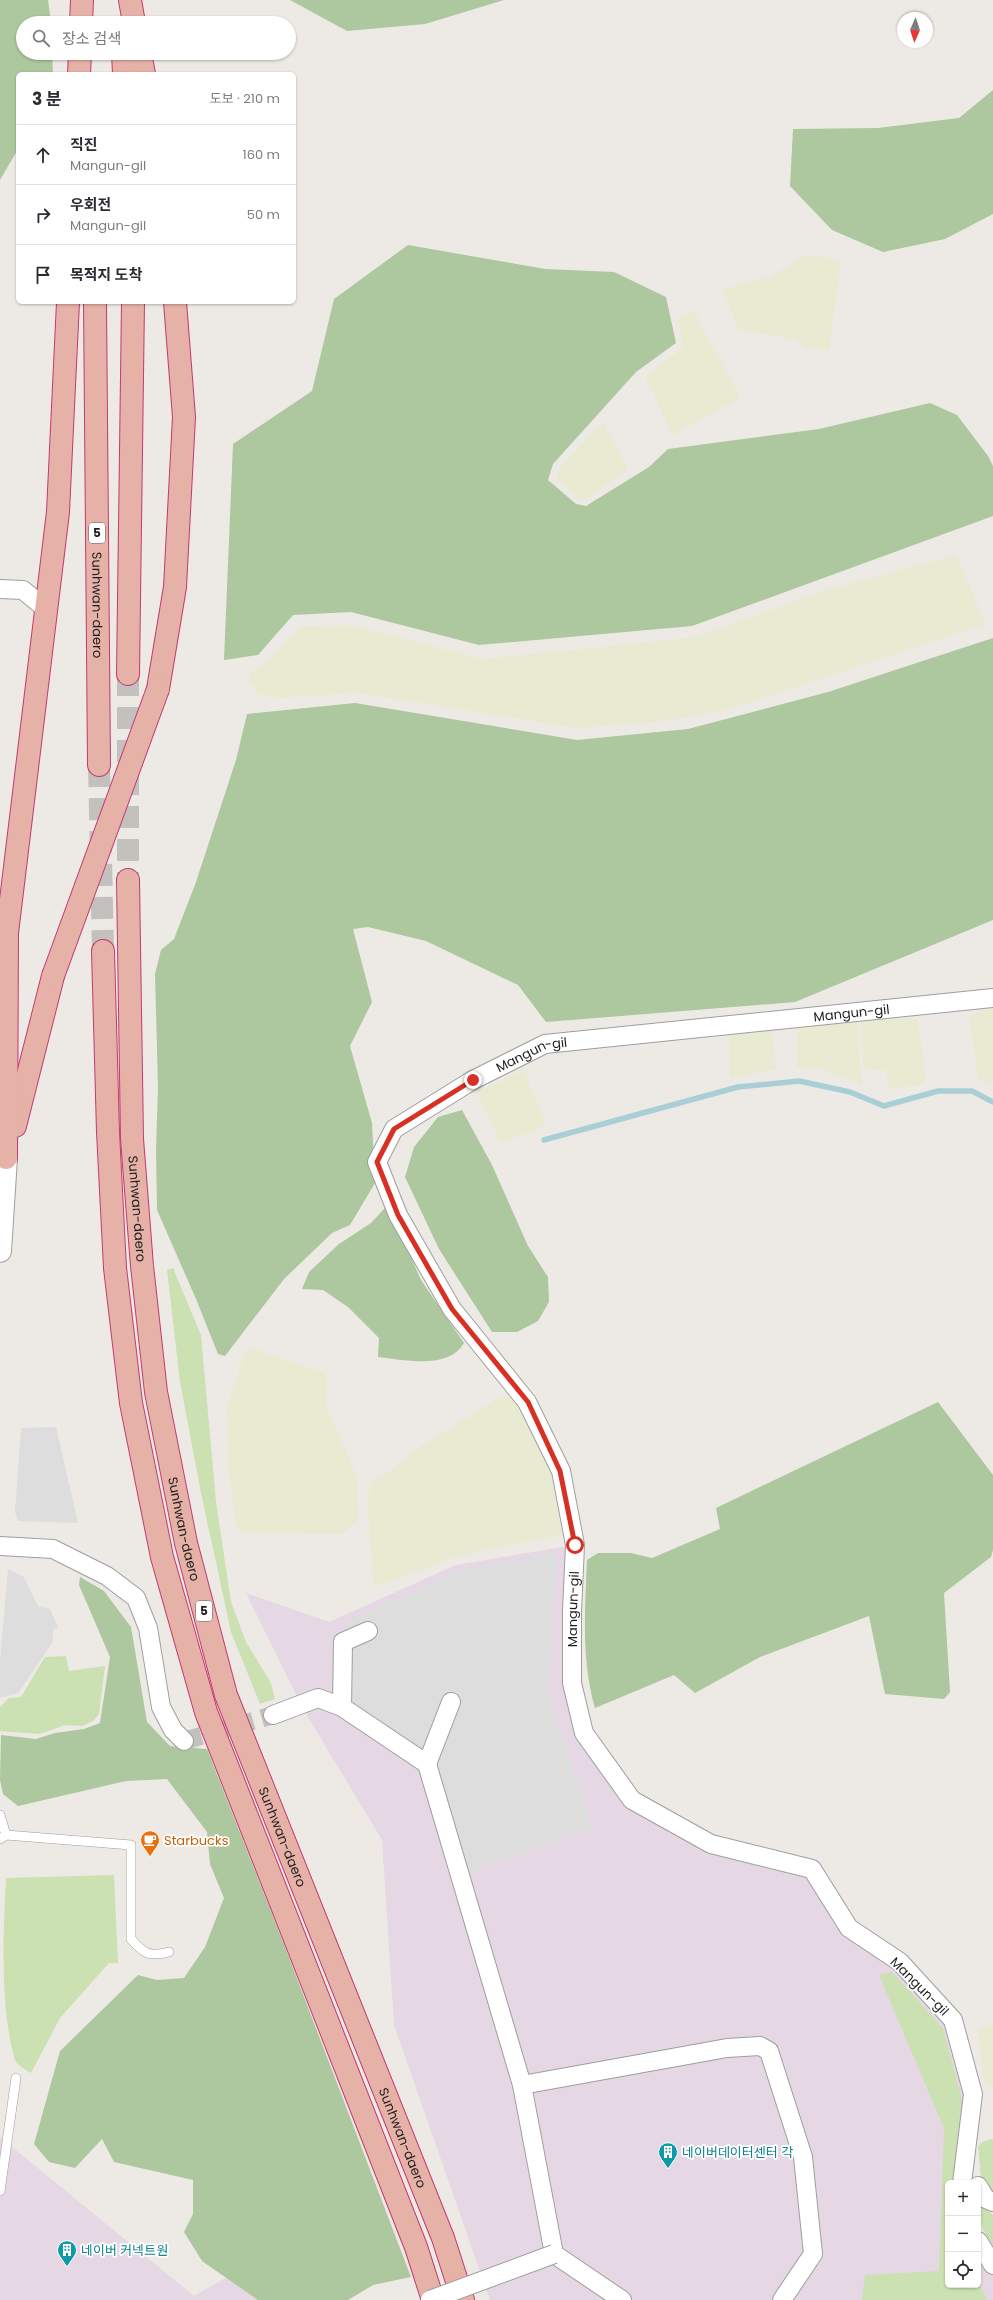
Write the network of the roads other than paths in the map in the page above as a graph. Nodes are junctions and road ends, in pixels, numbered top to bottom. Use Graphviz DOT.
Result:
graph roads {
  1 [pos="82,0"];
  2 [pos="92,0"];
  3 [pos="120,0"];
  4 [pos="130,0"];
  5 [pos="81,16"];
  6 [pos="93,16"];
  7 [pos="121,16"];
  8 [pos="133,16"];
  9 [pos="79,60"];
  10 [pos="93,60"];
  11 [pos="123,60"];
  12 [pos="141,60"];
  13 [pos="78,72"];
  14 [pos="93,72"];
  15 [pos="124,72"];
  16 [pos="144,72"];
  17 [pos="68,304"];
  18 [pos="96,304"];
  19 [pos="133,304"];
  20 [pos="175,304"];
  21 [pos="0,589"];
  22 [pos="46,609"];
  23 [pos="128,674"];
  24 [pos="99,765"];
  25 [pos="128,880"];
  26 [pos="103,951"];
  27 [pos="993,998"];
  28 [pos="6,1158"];
  29 [pos="0,1251"];
  30 [pos="0,1546"];
  31 [pos="368,1631"];
  32 [pos="451,1702"];
  33 [pos="342,1707"];
  34 [pos="273,1715"];
  35 [pos="184,1741"];
  36 [pos="427,1764"];
  37 [pos="0,1815"];
  38 [pos="3,1837"];
  39 [pos="169,1952"];
  40 [pos="16,2078"];
  41 [pos="522,2085"];
  42 [pos="964,2163"];
  43 [pos="962,2180"];
  44 [pos="974,2180"];
  45 [pos="0,2191"];
  46 [pos="981,2191"];
  47 [pos="993,2202"];
  48 [pos="981,2246"];
  49 [pos="554,2254"];
  50 [pos="993,2265"];
  51 [pos="430,2300"];
  52 [pos="433,2300"];
  53 [pos="463,2300"];
  54 [pos="622,2300"];
  55 [pos="782,2300"];
  1 -- 5 [label="highway"];
  2 -- 6 [label="highway"];
  3 -- 7 [label="highway"];
  4 -- 8 [label="highway"];
  9 -- 13 [label="highway"];
  10 -- 14 [label="highway"];
  11 -- 15 [label="highway"];
  12 -- 16 [label="highway"];
  17 -- 22 [label="highway"];
  18 -- 24 [label="highway, Sunhwan-daero / 5"];
  19 -- 23 [label="highway"];
  20 -- 28 [label="highway, bridge"];
  21 -- 22 [label="street"];
  22 -- 28 [label="highway"];
  25 -- 53 [label="highway, Sunhwan-daero / 5"];
  26 -- 52 [label="highway, Sunhwan-daero / 5"];
  27 -- 42 [label="street, Mangun-gil"];
  28 -- 29 [label="street"];
  30 -- 35 [label="street"];
  31 -- 33 [label="street"];
  32 -- 36 [label="street"];
  33 -- 34 [label="street"];
  33 -- 36 [label="street"];
  36 -- 41 [label="street"];
  37 -- 38 [label="lane"];
  38 -- 39 [label="lane"];
  40 -- 45 [label="lane"];
  41 -- 49 [label="street"];
  41 -- 55 [label="street"];
  42 -- 43 [label="street, Mangun-gil"];
  42 -- 44 [label="street"];
  46 -- 47 [label="street"];
  48 -- 50 [label="street"];
  49 -- 51 [label="street, bridge"];
  49 -- 54 [label="street"];
}
